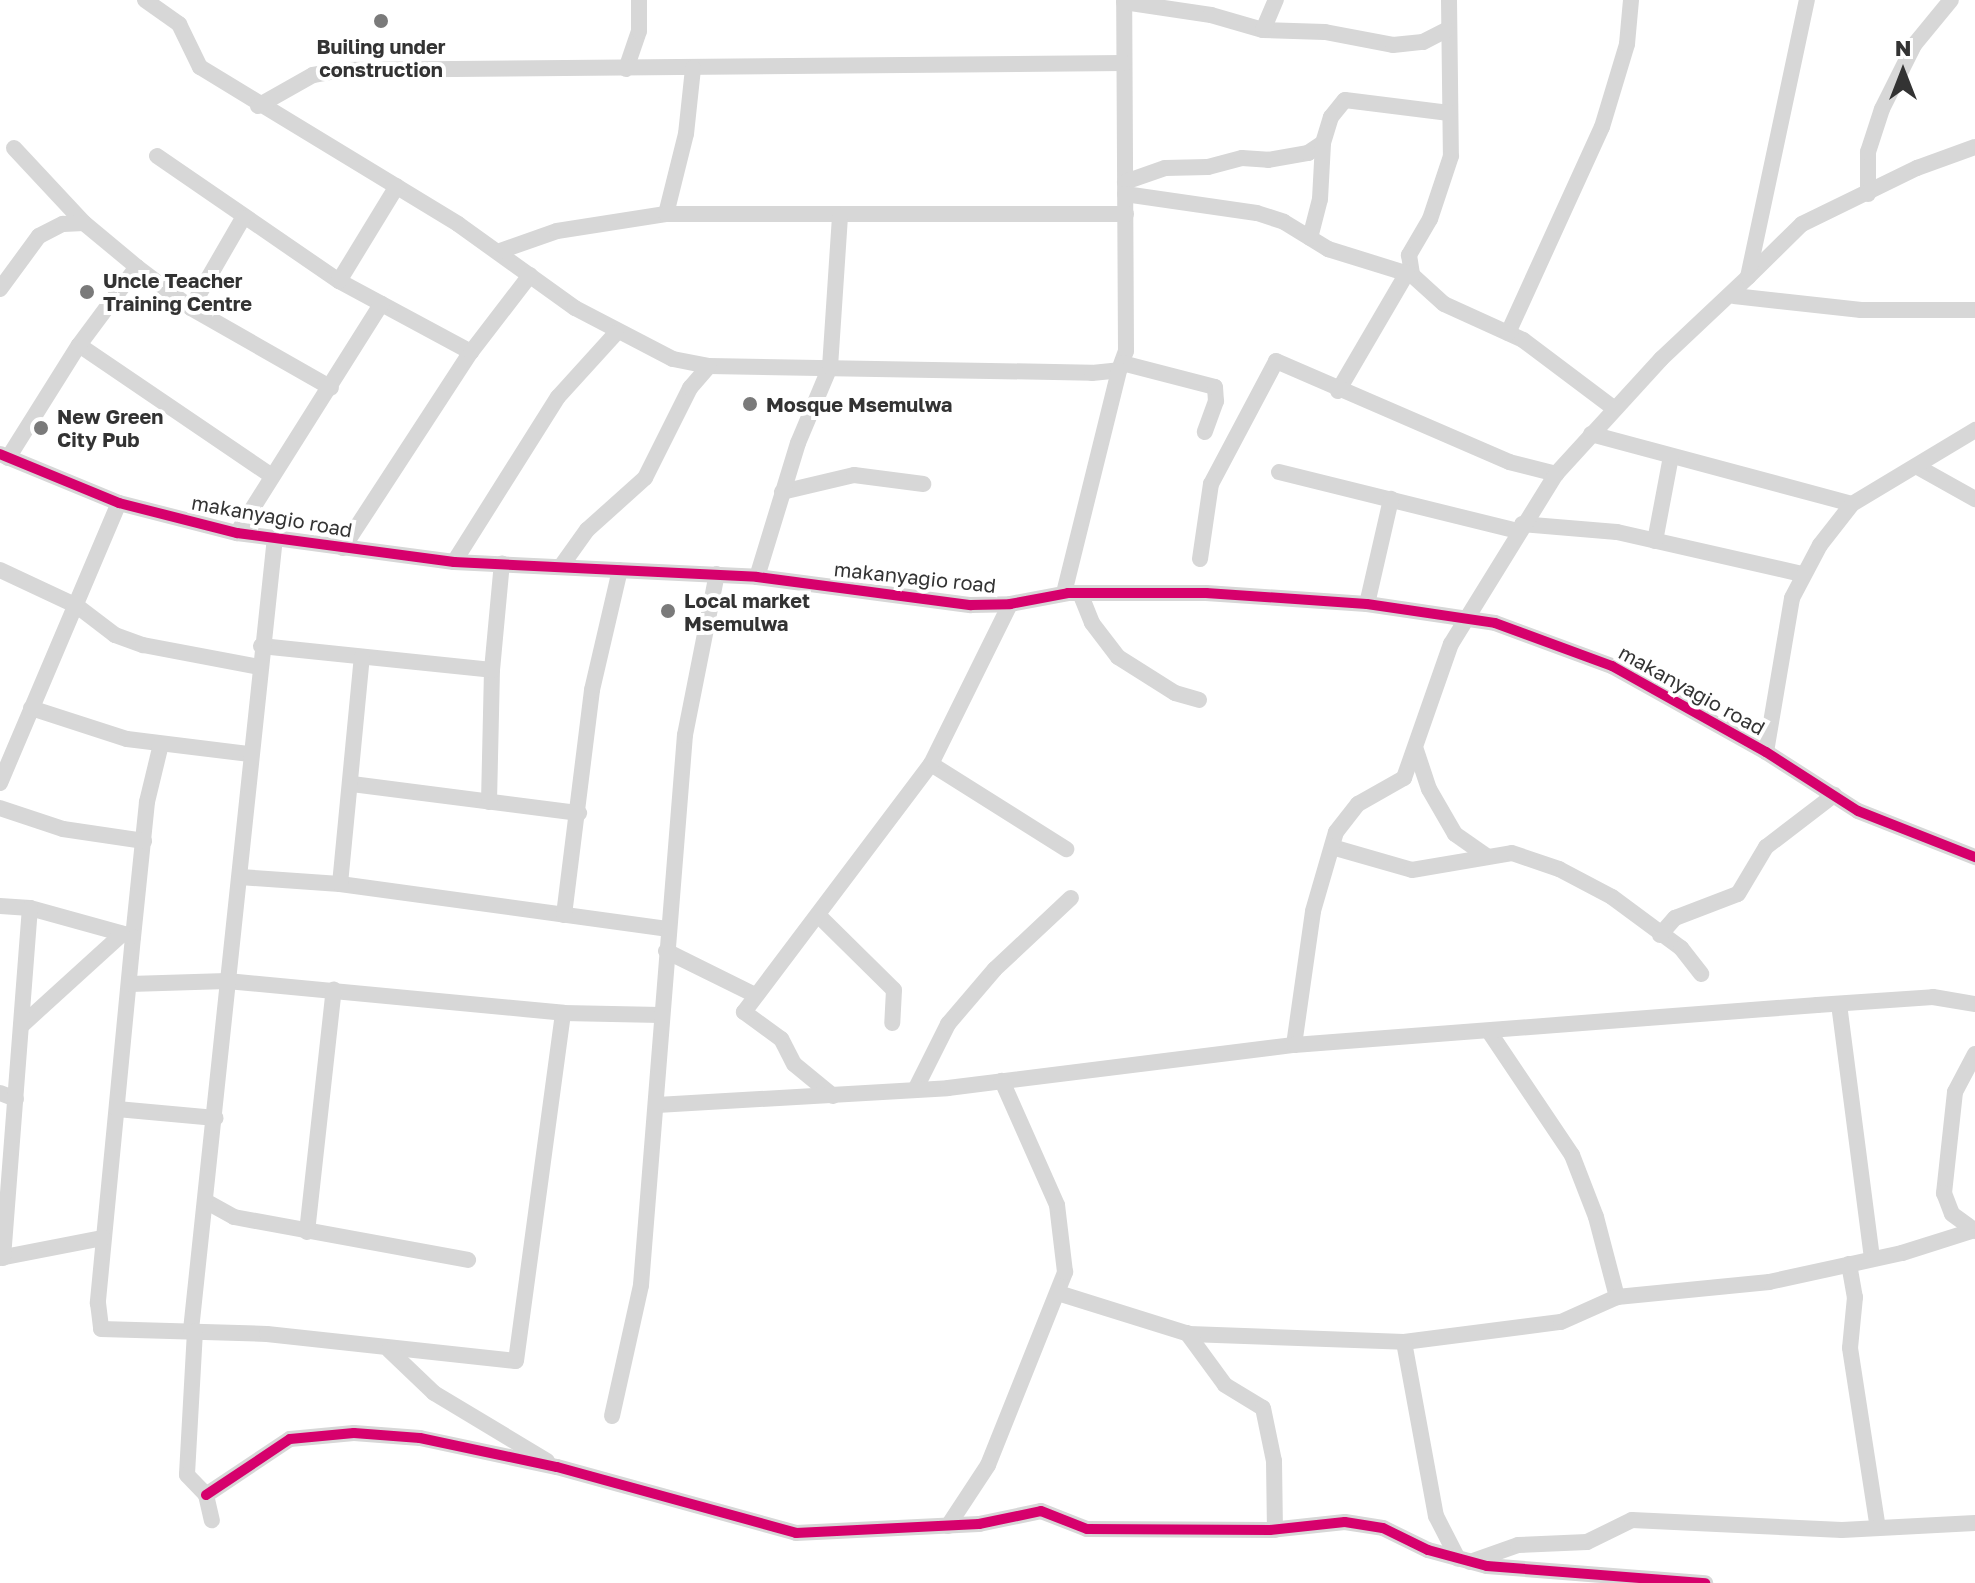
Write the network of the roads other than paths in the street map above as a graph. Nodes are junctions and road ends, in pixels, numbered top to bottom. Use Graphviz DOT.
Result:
graph roads {
  1 [pos="145,0"];
  2 [pos="639,0"];
  3 [pos="1276,0"];
  4 [pos="1449,0"];
  5 [pos="1631,0"];
  6 [pos="1807,0"];
  7 [pos="1951,0"];
  8 [pos="1124,1"];
  9 [pos="1263,30"];
  10 [pos="1447,30"];
  11 [pos="1124,63"];
  12 [pos="693,68"];
  13 [pos="626,69"];
  14 [pos="258,106"];
  15 [pos="1449,113"];
  16 [pos="1323,143"];
  17 [pos="1975,147"];
  18 [pos="14,148"];
  19 [pos="157,156"];
  20 [pos="397,186"];
  21 [pos="1125,188"];
  22 [pos="1868,194"];
  23 [pos="666,214"];
  24 [pos="1126,214"];
  25 [pos="840,215"];
  26 [pos="243,218"];
  27 [pos="84,223"];
  28 [pos="1310,238"];
  29 [pos="500,251"];
  30 [pos="137,267"];
  31 [pos="1410,274"];
  32 [pos="530,275"];
  33 [pos="1748,277"];
  34 [pos="339,281"];
  35 [pos="0,289"];
  36 [pos="1734,296"];
  37 [pos="381,304"];
  38 [pos="191,308"];
  39 [pos="1975,310"];
  40 [pos="616,333"];
  41 [pos="1508,333"];
  42 [pos="79,345"];
  43 [pos="471,352"];
  44 [pos="709,366"];
  45 [pos="1120,366"];
  46 [pos="830,367"];
  47 [pos="331,388"];
  48 [pos="1338,391"];
  49 [pos="1615,409"];
  50 [pos="1975,430"];
  51 [pos="1205,432"];
  52 [pos="1591,434"];
  53 [pos="4,456"];
  54 [pos="1671,456"];
  55 [pos="1916,466"];
  56 [pos="1279,472"];
  57 [pos="1556,474"];
  58 [pos="272,476"];
  59 [pos="923,484"];
  60 [pos="782,492"];
  61 [pos="1391,499"];
  62 [pos="1975,499"];
  63 [pos="119,503"];
  64 [pos="1852,504"];
  65 [pos="1520,528"];
  66 [pos="237,533"];
  67 [pos="275,538"];
  68 [pos="1655,541"];
  69 [pos="343,548"];
  70 [pos="1200,559"];
  71 [pos="454,562"];
  72 [pos="502,563"];
  73 [pos="562,565"];
  74 [pos="0,570"];
  75 [pos="620,570"];
  76 [pos="717,574"];
  77 [pos="1802,574"];
  78 [pos="757,577"];
  79 [pos="1072,593"];
  80 [pos="1010,604"];
  81 [pos="1367,604"];
  82 [pos="77,606"];
  83 [pos="1466,618"];
  84 [pos="261,646"];
  85 [pos="362,657"];
  86 [pos="259,667"];
  87 [pos="492,670"];
  88 [pos="1199,700"];
  89 [pos="31,708"];
  90 [pos="161,744"];
  91 [pos="1416,750"];
  92 [pos="1766,752"];
  93 [pos="250,754"];
  94 [pos="931,764"];
  95 [pos="0,783"];
  96 [pos="352,784"];
  97 [pos="1834,795"];
  98 [pos="489,802"];
  99 [pos="0,808"];
  100 [pos="579,813"];
  101 [pos="144,841"];
  102 [pos="1332,847"];
  103 [pos="1066,849"];
  104 [pos="1487,856"];
  105 [pos="1975,857"];
  106 [pos="240,877"];
  107 [pos="340,884"];
  108 [pos="1071,898"];
  109 [pos="0,906"];
  110 [pos="30,908"];
  111 [pos="564,915"];
  112 [pos="819,916"];
  113 [pos="669,929"];
  114 [pos="127,935"];
  115 [pos="1660,935"];
  116 [pos="666,951"];
  117 [pos="131,959"];
  118 [pos="1701,974"];
  119 [pos="227,981"];
  120 [pos="159,982"];
  121 [pos="130,984"];
  122 [pos="334,989"];
  123 [pos="755,995"];
  124 [pos="1839,1004"];
  125 [pos="1975,1004"];
  126 [pos="563,1013"];
  127 [pos="661,1015"];
  128 [pos="892,1023"];
  129 [pos="21,1026"];
  130 [pos="1490,1033"];
  131 [pos="1294,1045"];
  132 [pos="1975,1054"];
  133 [pos="18,1066"];
  134 [pos="0,1078"];
  135 [pos="1002,1081"];
  136 [pos="915,1090"];
  137 [pos="8,1096"];
  138 [pos="833,1096"];
  139 [pos="657,1105"];
  140 [pos="117,1109"];
  141 [pos="216,1118"];
  142 [pos="13,1146"];
  143 [pos="0,1159"];
  144 [pos="207,1202"];
  145 [pos="1975,1231"];
  146 [pos="307,1232"];
  147 [pos="103,1238"];
  148 [pos="2,1258"];
  149 [pos="1872,1259"];
  150 [pos="468,1260"];
  151 [pos="1849,1264"];
  152 [pos="1058,1293"];
  153 [pos="1617,1297"];
  154 [pos="193,1330"];
  155 [pos="1187,1333"];
  156 [pos="1404,1342"];
  157 [pos="389,1350"];
  158 [pos="612,1416"];
  159 [pos="557,1467"];
  160 [pos="206,1495"];
  161 [pos="212,1520"];
  162 [pos="1975,1523"];
  163 [pos="948,1526"];
  164 [pos="1878,1528"];
  165 [pos="1275,1530"];
  166 [pos="1463,1561"];
  167 [pos="1705,1583"];
  1 -- 14 [label="street"];
  2 -- 13 [label="street"];
  3 -- 9 [label="street"];
  4 -- 10 [label="street"];
  5 -- 41 [label="street"];
  6 -- 33 [label="street"];
  7 -- 22 [label="street"];
  8 -- 9 [label="street"];
  8 -- 11 [label="street"];
  9 -- 10 [label="street"];
  10 -- 15 [label="street"];
  11 -- 12 [label="street"];
  11 -- 21 [label="street"];
  12 -- 13 [label="street"];
  12 -- 23 [label="street"];
  13 -- 14 [label="street"];
  14 -- 20 [label="street"];
  15 -- 16 [label="street"];
  15 -- 31 [label="street"];
  16 -- 21 [label="street"];
  16 -- 28 [label="street"];
  17 -- 22 [label="street"];
  18 -- 27 [label="street"];
  19 -- 26 [label="street"];
  20 -- 29 [label="street"];
  20 -- 34 [label="street"];
  21 -- 24 [label="street"];
  21 -- 28 [label="street"];
  22 -- 33 [label="street"];
  23 -- 25 [label="street"];
  23 -- 29 [label="street"];
  24 -- 25 [label="street"];
  24 -- 45 [label="street"];
  25 -- 46 [label="street"];
  26 -- 34 [label="street"];
  26 -- 38 [label="street"];
  27 -- 30 [label="street"];
  27 -- 35 [label="street"];
  28 -- 31 [label="street"];
  29 -- 32 [label="street"];
  30 -- 38 [label="street"];
  30 -- 42 [label="street"];
  31 -- 41 [label="street"];
  31 -- 48 [label="street"];
  32 -- 40 [label="street"];
  32 -- 43 [label="street"];
  33 -- 36 [label="street"];
  34 -- 37 [label="street"];
  36 -- 39 [label="street"];
  36 -- 49 [label="street"];
  37 -- 43 [label="street"];
  37 -- 47 [label="street"];
  38 -- 47 [label="street"];
  40 -- 44 [label="street"];
  40 -- 71 [label="street"];
  41 -- 49 [label="street"];
  42 -- 53 [label="street"];
  42 -- 58 [label="street"];
  43 -- 69 [label="street"];
  44 -- 46 [label="street"];
  44 -- 73 [label="street"];
  45 -- 46 [label="street"];
  45 -- 51 [label="street"];
  45 -- 79 [label="street"];
  46 -- 60 [label="street"];
  47 -- 58 [label="street"];
  48 -- 57 [label="street"];
  48 -- 70 [label="street"];
  49 -- 52 [label="street"];
  50 -- 55 [label="street"];
  52 -- 54 [label="street"];
  52 -- 57 [label="street"];
  53 -- 63 [label="street, makanyagio road"];
  54 -- 64 [label="street"];
  54 -- 68 [label="street"];
  55 -- 62 [label="street"];
  55 -- 64 [label="street"];
  56 -- 61 [label="street"];
  57 -- 65 [label="street"];
  58 -- 66 [label="street"];
  59 -- 60 [label="street"];
  60 -- 78 [label="street"];
  61 -- 65 [label="street"];
  61 -- 81 [label="street"];
  63 -- 66 [label="street, makanyagio road"];
  63 -- 82 [label="street"];
  64 -- 77 [label="street"];
  65 -- 68 [label="street"];
  65 -- 83 [label="street"];
  66 -- 67 [label="street, makanyagio road"];
  67 -- 69 [label="street, makanyagio road"];
  67 -- 84 [label="street"];
  68 -- 77 [label="street"];
  69 -- 71 [label="street, makanyagio road"];
  71 -- 72 [label="street, makanyagio road"];
  72 -- 73 [label="street, makanyagio road"];
  72 -- 87 [label="street"];
  73 -- 75 [label="street, makanyagio road"];
  74 -- 82 [label="street"];
  75 -- 76 [label="street, makanyagio road"];
  75 -- 100 [label="street"];
  76 -- 78 [label="street, makanyagio road"];
  76 -- 113 [label="street"];
  77 -- 92 [label="street"];
  78 -- 80 [label="street, makanyagio road"];
  79 -- 80 [label="street, makanyagio road"];
  79 -- 81 [label="street, makanyagio road"];
  79 -- 88 [label="street"];
  80 -- 94 [label="street"];
  81 -- 83 [label="street, makanyagio road"];
  82 -- 86 [label="street"];
  82 -- 89 [label="street"];
  83 -- 91 [label="street"];
  83 -- 92 [label="street, makanyagio road"];
  84 -- 85 [label="street"];
  84 -- 86 [label="street"];
  85 -- 87 [label="street"];
  85 -- 96 [label="street"];
  86 -- 93 [label="street"];
  87 -- 98 [label="street"];
  89 -- 90 [label="street"];
  89 -- 95 [label="street"];
  90 -- 93 [label="street"];
  90 -- 101 [label="street"];
  91 -- 102 [label="street"];
  91 -- 104 [label="street"];
  92 -- 97 [label="street, makanyagio road"];
  93 -- 106 [label="street"];
  94 -- 103 [label="street"];
  94 -- 112 [label="street"];
  96 -- 98 [label="street"];
  96 -- 107 [label="street"];
  97 -- 105 [label="street, makanyagio road"];
  97 -- 115 [label="street"];
  98 -- 100 [label="street"];
  99 -- 101 [label="street"];
  100 -- 111 [label="street"];
  101 -- 114 [label="street"];
  102 -- 104 [label="street"];
  102 -- 131 [label="street"];
  104 -- 115 [label="street"];
  106 -- 107 [label="street"];
  106 -- 119 [label="street"];
  107 -- 111 [label="street"];
  108 -- 136 [label="street"];
  109 -- 110 [label="street"];
  110 -- 114 [label="street"];
  110 -- 129 [label="street"];
  111 -- 113 [label="street"];
  112 -- 123 [label="street"];
  112 -- 128 [label="street"];
  113 -- 116 [label="street"];
  114 -- 117 [label="street"];
  114 -- 129 [label="street"];
  115 -- 118 [label="street"];
  116 -- 123 [label="street"];
  116 -- 127 [label="street"];
  117 -- 120 [label="street"];
  117 -- 121 [label="street"];
  119 -- 120 [label="street"];
  119 -- 122 [label="street"];
  119 -- 141 [label="street"];
  120 -- 121 [label="street"];
  121 -- 140 [label="street"];
  122 -- 126 [label="street"];
  122 -- 146 [label="street"];
  123 -- 138 [label="street"];
  124 -- 125 [label="street"];
  124 -- 130 [label="street"];
  124 -- 149 [label="street"];
  126 -- 127 [label="street"];
  126 -- 157 [label="street"];
  127 -- 139 [label="street"];
  129 -- 133 [label="street"];
  130 -- 131 [label="street"];
  130 -- 153 [label="street"];
  131 -- 135 [label="street"];
  132 -- 145 [label="street"];
  133 -- 134 [label="street"];
  133 -- 137 [label="street"];
  135 -- 136 [label="street"];
  135 -- 152 [label="street"];
  136 -- 138 [label="street"];
  137 -- 142 [label="street"];
  138 -- 139 [label="street"];
  139 -- 158 [label="street"];
  140 -- 141 [label="street"];
  140 -- 147 [label="street"];
  141 -- 144 [label="street"];
  142 -- 143 [label="street"];
  142 -- 148 [label="street"];
  144 -- 146 [label="street"];
  144 -- 154 [label="street"];
  145 -- 149 [label="street"];
  146 -- 150 [label="street"];
  147 -- 148 [label="street"];
  147 -- 154 [label="street"];
  149 -- 151 [label="street"];
  151 -- 153 [label="street"];
  151 -- 164 [label="street"];
  152 -- 155 [label="street"];
  152 -- 163 [label="street"];
  153 -- 156 [label="street"];
  154 -- 157 [label="street"];
  154 -- 160 [label="street"];
  155 -- 156 [label="street"];
  155 -- 165 [label="street"];
  156 -- 166 [label="street"];
  157 -- 159 [label="street"];
  159 -- 160 [label="street"];
  159 -- 163 [label="street"];
  160 -- 161 [label="street"];
  162 -- 164 [label="street"];
  163 -- 165 [label="street"];
  164 -- 166 [label="street"];
  165 -- 166 [label="street"];
  166 -- 167 [label="street"];
}
